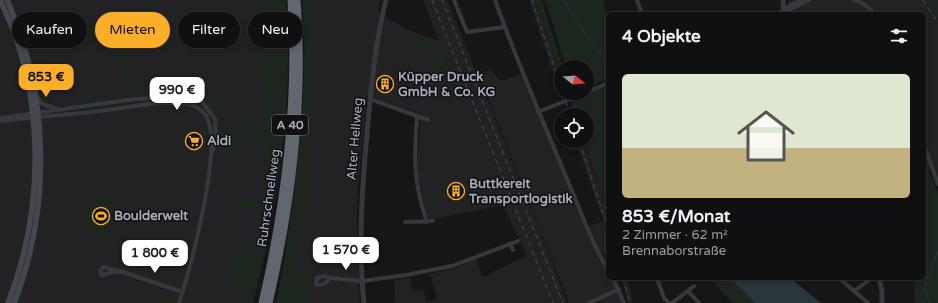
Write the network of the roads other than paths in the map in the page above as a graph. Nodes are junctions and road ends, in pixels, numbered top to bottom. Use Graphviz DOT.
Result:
graph roads {
  1 [pos="0,0"];
  2 [pos="7,0"];
  3 [pos="291,0"];
  4 [pos="297,0"];
  5 [pos="386,0"];
  6 [pos="454,0"];
  7 [pos="495,0"];
  8 [pos="637,0"];
  9 [pos="783,0"];
  10 [pos="804,0"];
  11 [pos="809,0"];
  12 [pos="854,0"];
  13 [pos="641,12"];
  14 [pos="784,12"];
  15 [pos="873,12"];
  16 [pos="504,27"];
  17 [pos="606,84"];
  18 [pos="33,87"];
  19 [pos="594,89"];
  20 [pos="135,98"];
  21 [pos="370,99"];
  22 [pos="567,100"];
  23 [pos="128,108"];
  24 [pos="59,110"];
  25 [pos="538,112"];
  26 [pos="34,115"];
  27 [pos="417,117"];
  28 [pos="0,118"];
  29 [pos="428,120"];
  30 [pos="0,121"];
  31 [pos="926,151"];
  32 [pos="212,153"];
  33 [pos="938,184"];
  34 [pos="405,222"];
  35 [pos="427,222"];
  36 [pos="433,222"];
  37 [pos="30,225"];
  38 [pos="36,228"];
  39 [pos="518,241"];
  40 [pos="510,243"];
  41 [pos="28,250"];
  42 [pos="513,250"];
  43 [pos="606,267"];
  44 [pos="123,272"];
  45 [pos="330,278"];
  46 [pos="614,280"];
  47 [pos="658,280"];
  48 [pos="842,280"];
  49 [pos="869,280"];
  50 [pos="879,280"];
  51 [pos="362,281"];
  52 [pos="694,286"];
  53 [pos="619,289"];
  54 [pos="854,290"];
  55 [pos="688,291"];
  56 [pos="183,292"];
  57 [pos="269,301"];
  58 [pos="8,303"];
  59 [pos="14,303"];
  60 [pos="179,303"];
  61 [pos="262,303"];
  62 [pos="364,303"];
  63 [pos="589,303"];
  64 [pos="624,303"];
  65 [pos="669,303"];
  66 [pos="672,303"];
  67 [pos="699,303"];
  68 [pos="868,303"];
  69 [pos="882,303"];
  1 -- 26 [label="main road"];
  2 -- 18 [label="main road"];
  3 -- 61 [label="highway, Ruhrschnellweg / A 40"];
  4 -- 57 [label="highway, Ruhrschnellweg / A 40"];
  5 -- 21 [label="street, Alter Hellweg"];
  6 -- 16 [label="street"];
  7 -- 16 [label="street"];
  8 -- 13 [label="street"];
  9 -- 14 [label="street"];
  10 -- 14 [label="street"];
  11 -- 14 [label="street"];
  12 -- 15 [label="street"];
  16 -- 25 [label="street"];
  17 -- 19 [label="street"];
  18 -- 24 [label="street"];
  18 -- 26 [label="main road"];
  20 -- 23 [label="street"];
  20 -- 24 [label="street"];
  20 -- 32 [label="street"];
  21 -- 27 [label="street"];
  21 -- 51 [label="street, Alter Hellweg"];
  22 -- 25 [label="street"];
  23 -- 26 [label="street"];
  23 -- 32 [label="street"];
  24 -- 26 [label="street"];
  25 -- 43 [label="street"];
  26 -- 28 [label="street"];
  26 -- 30 [label="street"];
  26 -- 37 [label="main road"];
  26 -- 38 [label="main road"];
  27 -- 29 [label="street"];
  27 -- 35 [label="street"];
  31 -- 33 [label="street"];
  32 -- 56 [label="street"];
  34 -- 35 [label="street"];
  35 -- 36 [label="street"];
  37 -- 38 [label="main road"];
  37 -- 41 [label="main road"];
  38 -- 41 [label="main road"];
  39 -- 40 [label="street"];
  40 -- 42 [label="street"];
  40 -- 51 [label="street"];
  41 -- 58 [label="main road"];
  41 -- 59 [label="main road"];
  44 -- 44 [label="street"];
  44 -- 56 [label="street"];
  45 -- 51 [label="street"];
  46 -- 53 [label="street"];
  47 -- 65 [label="street"];
  48 -- 54 [label="street"];
  49 -- 54 [label="street"];
  50 -- 69 [label="street"];
  51 -- 62 [label="street, Alter Hellweg"];
  52 -- 55 [label="street"];
  53 -- 63 [label="street"];
  53 -- 64 [label="street"];
  54 -- 68 [label="street"];
  55 -- 66 [label="street"];
  55 -- 67 [label="street"];
  56 -- 60 [label="street"];
}
